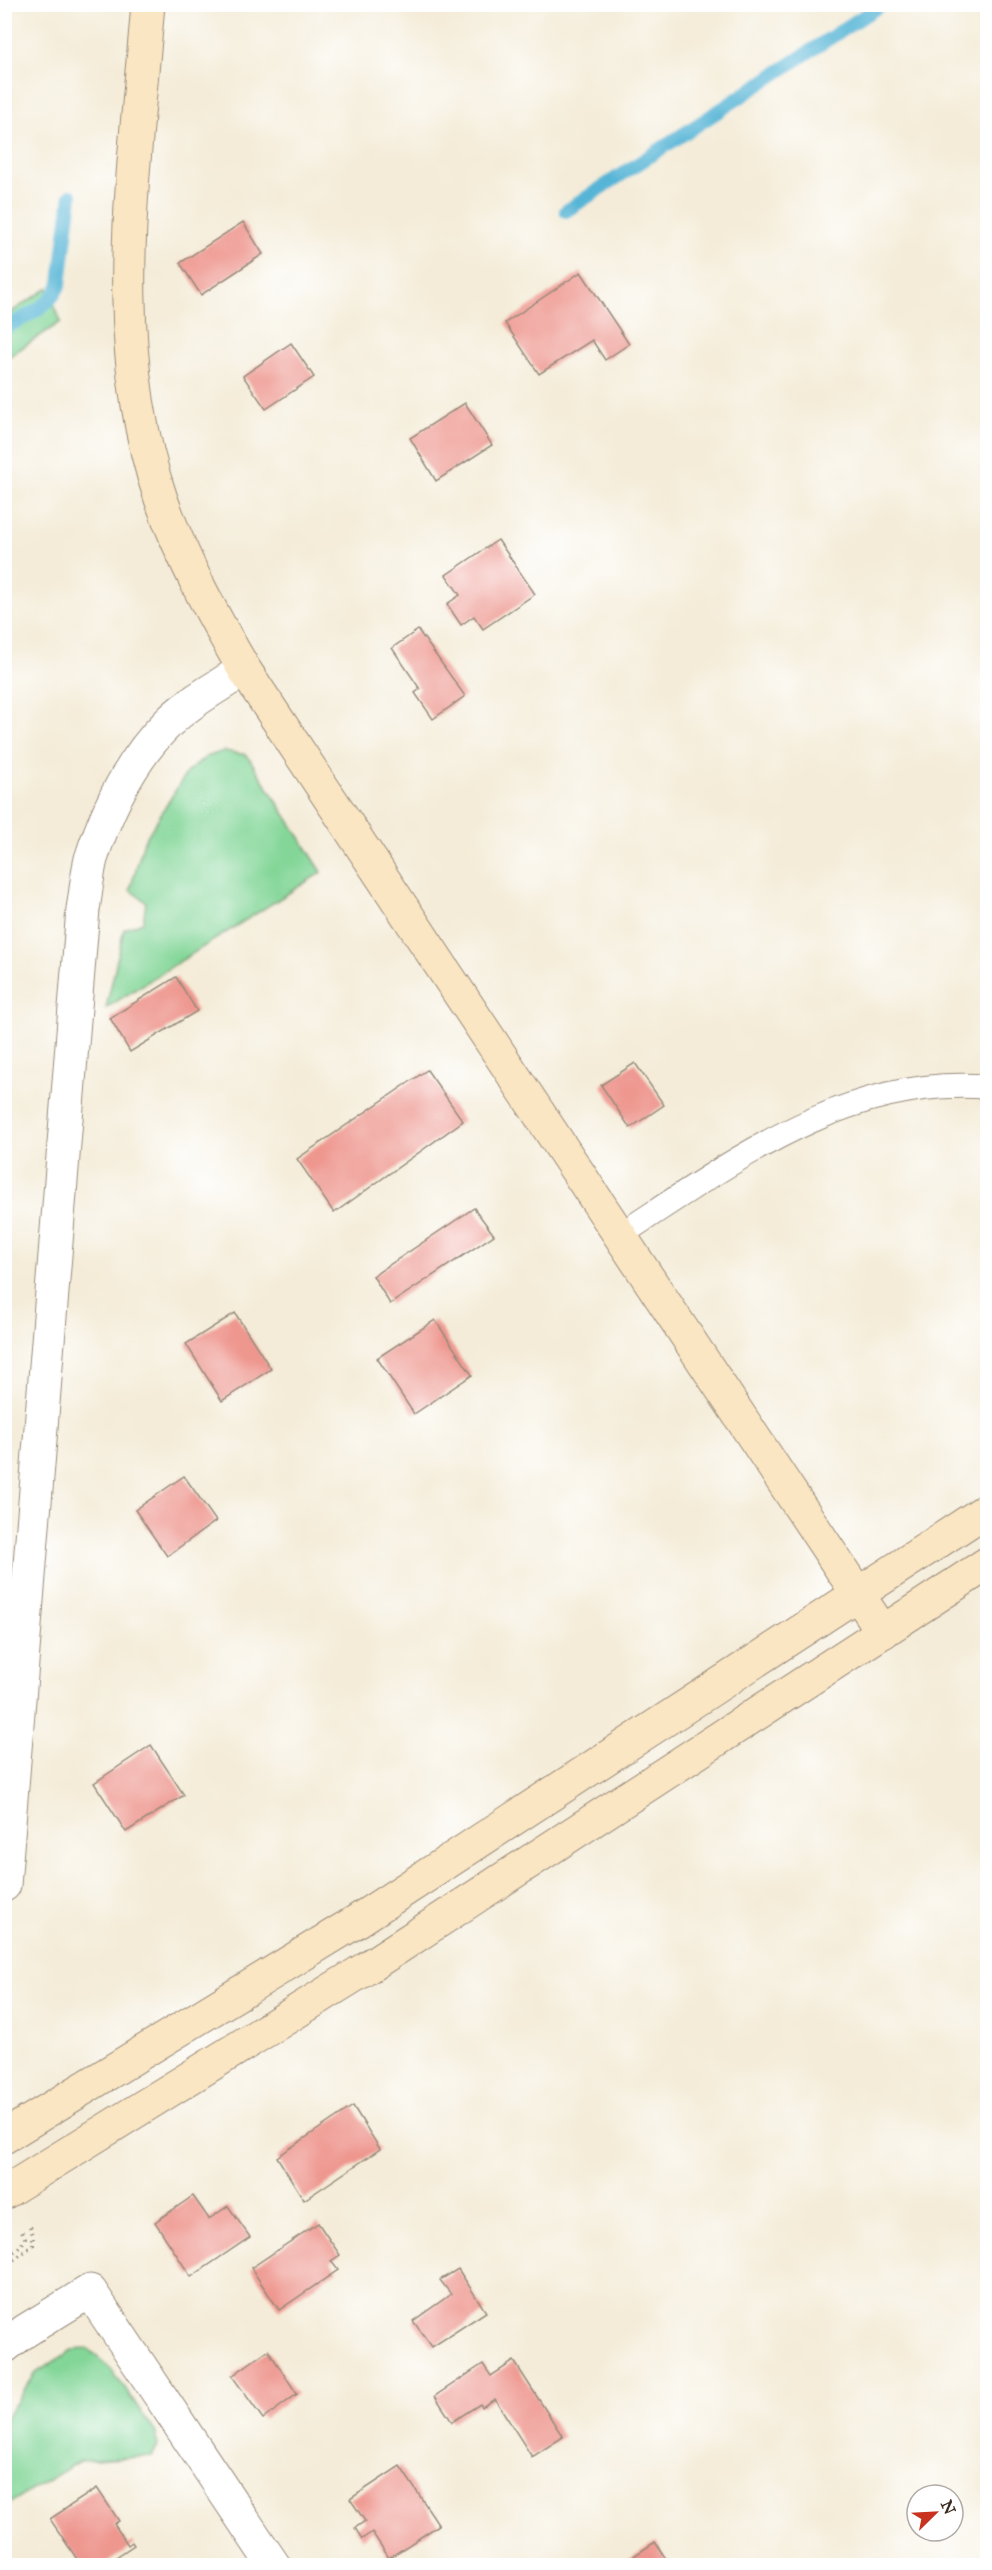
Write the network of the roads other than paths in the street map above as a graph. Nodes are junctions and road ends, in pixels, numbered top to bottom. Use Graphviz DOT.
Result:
graph roads {
  1 [pos="148,4"];
  2 [pos="244,669"];
  3 [pos="987,1087"];
  4 [pos="620,1235"];
  5 [pos="987,1509"];
  6 [pos="987,1563"];
  7 [pos="857,1594"];
  8 [pos="883,1632"];
  9 [pos="4,1885"];
  10 [pos="4,2138"];
  11 [pos="11,2207"];
  12 [pos="4,2347"];
  13 [pos="274,2565"];
  1 -- 2 [label="main road"];
  2 -- 4 [label="main road"];
  2 -- 9 [label="street"];
  3 -- 4 [label="lane"];
  4 -- 7 [label="main road"];
  5 -- 7 [label="main road"];
  6 -- 8 [label="main road"];
  7 -- 8 [label="main road"];
  7 -- 10 [label="main road"];
  8 -- 11 [label="main road"];
  12 -- 13 [label="street"];
}
